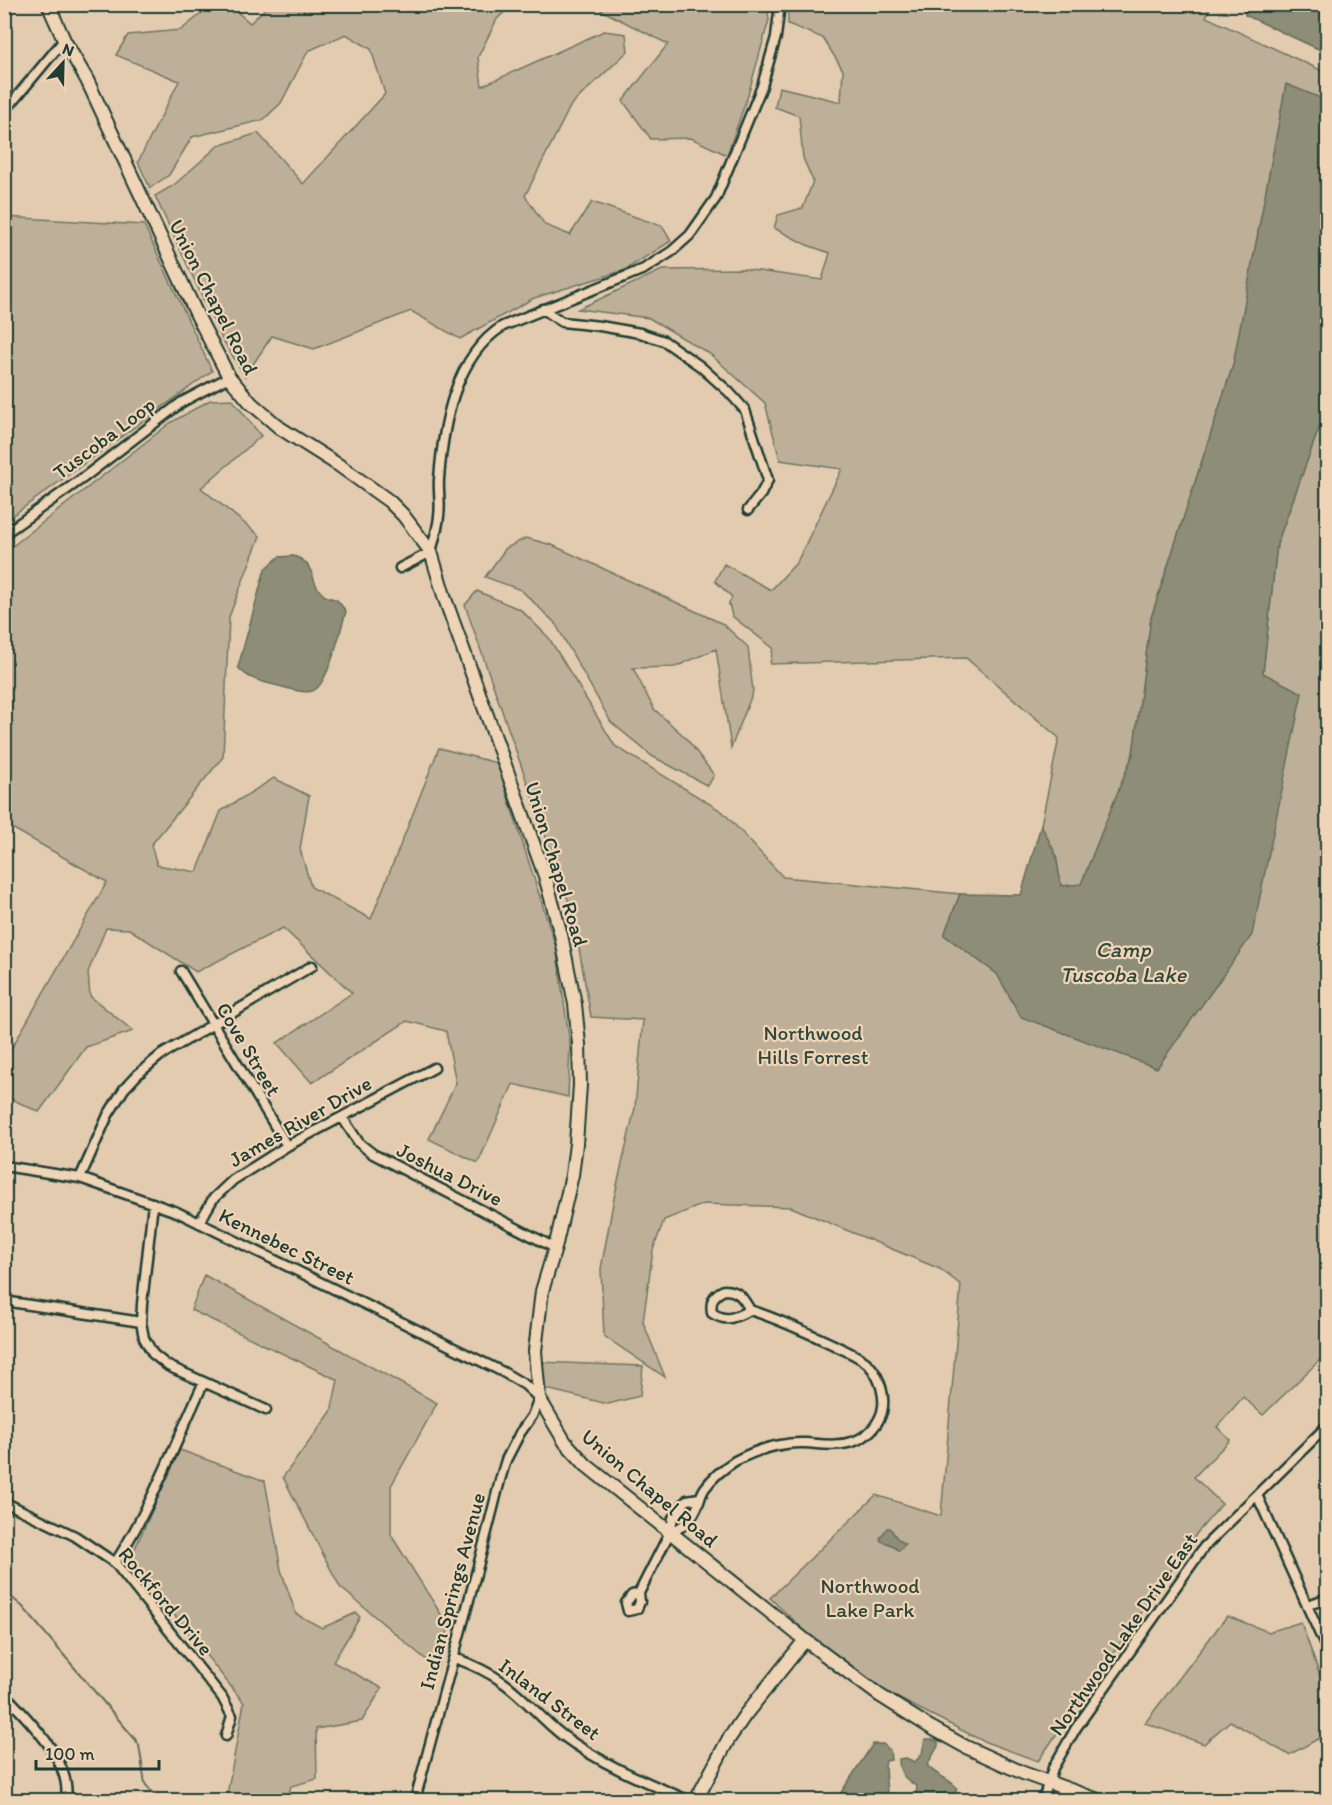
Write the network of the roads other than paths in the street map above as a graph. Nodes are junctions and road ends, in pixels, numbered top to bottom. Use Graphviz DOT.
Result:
graph roads {
  1 [pos="48,4"];
  2 [pos="780,4"];
  3 [pos="64,40"];
  4 [pos="4,112"];
  5 [pos="543,309"];
  6 [pos="229,377"];
  7 [pos="747,510"];
  8 [pos="4,534"];
  9 [pos="431,552"];
  10 [pos="400,568"];
  11 [pos="312,966"];
  12 [pos="181,971"];
  13 [pos="214,1025"];
  14 [pos="434,1068"];
  15 [pos="342,1117"];
  16 [pos="287,1146"];
  17 [pos="4,1166"];
  18 [pos="80,1178"];
  19 [pos="153,1203"];
  20 [pos="199,1223"];
  21 [pos="555,1248"];
  22 [pos="4,1301"];
  23 [pos="750,1310"];
  24 [pos="141,1322"];
  25 [pos="204,1382"];
  26 [pos="539,1398"];
  27 [pos="266,1410"];
  28 [pos="1328,1425"];
  29 [pos="1257,1496"];
  30 [pos="699,1498"];
  31 [pos="4,1502"];
  32 [pos="670,1532"];
  33 [pos="115,1563"];
  34 [pos="639,1593"];
  35 [pos="1328,1598"];
  36 [pos="1308,1605"];
  37 [pos="805,1640"];
  38 [pos="1328,1652"];
  39 [pos="455,1658"];
  40 [pos="4,1693"];
  41 [pos="226,1736"];
  42 [pos="1047,1782"];
  43 [pos="66,1800"];
  44 [pos="415,1800"];
  45 [pos="688,1800"];
  46 [pos="696,1800"];
  47 [pos="1043,1800"];
  48 [pos="1098,1800"];
  1 -- 3 [label="street, Union Chapel Road"];
  2 -- 5 [label="street"];
  3 -- 4 [label="street"];
  3 -- 6 [label="street, Union Chapel Road"];
  5 -- 7 [label="street"];
  5 -- 9 [label="street"];
  6 -- 8 [label="street, Tuscoba Loop"];
  6 -- 9 [label="street, Union Chapel Road"];
  9 -- 10 [label="street"];
  9 -- 21 [label="street, Union Chapel Road"];
  11 -- 13 [label="street"];
  12 -- 13 [label="street, Cove Street"];
  13 -- 16 [label="street, Cove Street"];
  13 -- 18 [label="street"];
  14 -- 15 [label="street, James River Drive"];
  15 -- 16 [label="street, James River Drive"];
  15 -- 21 [label="street, Joshua Drive"];
  16 -- 20 [label="street, James River Drive"];
  17 -- 18 [label="street, Kennebec Street"];
  18 -- 19 [label="street, Kennebec Street"];
  19 -- 20 [label="street, Kennebec Street"];
  19 -- 24 [label="street"];
  20 -- 26 [label="street, Kennebec Street"];
  21 -- 26 [label="street, Union Chapel Road"];
  22 -- 24 [label="street"];
  23 -- 23 [label="street"];
  23 -- 30 [label="street"];
  24 -- 25 [label="street"];
  25 -- 27 [label="street"];
  25 -- 33 [label="street"];
  26 -- 32 [label="street, Union Chapel Road"];
  26 -- 39 [label="street, Indian Springs Avenue"];
  28 -- 29 [label="street, Northwood Lake Drive East"];
  29 -- 36 [label="street"];
  29 -- 42 [label="street, Northwood Lake Drive East"];
  30 -- 32 [label="street"];
  30 -- 32 [label="street"];
  31 -- 33 [label="street, Rockford Drive"];
  32 -- 34 [label="street"];
  32 -- 37 [label="street, Union Chapel Road"];
  33 -- 41 [label="street, Rockford Drive"];
  35 -- 36 [label="street"];
  36 -- 38 [label="street"];
  37 -- 42 [label="street, Union Chapel Road"];
  37 -- 46 [label="street"];
  39 -- 44 [label="street, Indian Springs Avenue"];
  39 -- 45 [label="street, Inland Street"];
  40 -- 43 [label="street"];
  42 -- 47 [label="street, Northwood Lake Drive East"];
  42 -- 48 [label="street, Union Chapel Road"];
}
